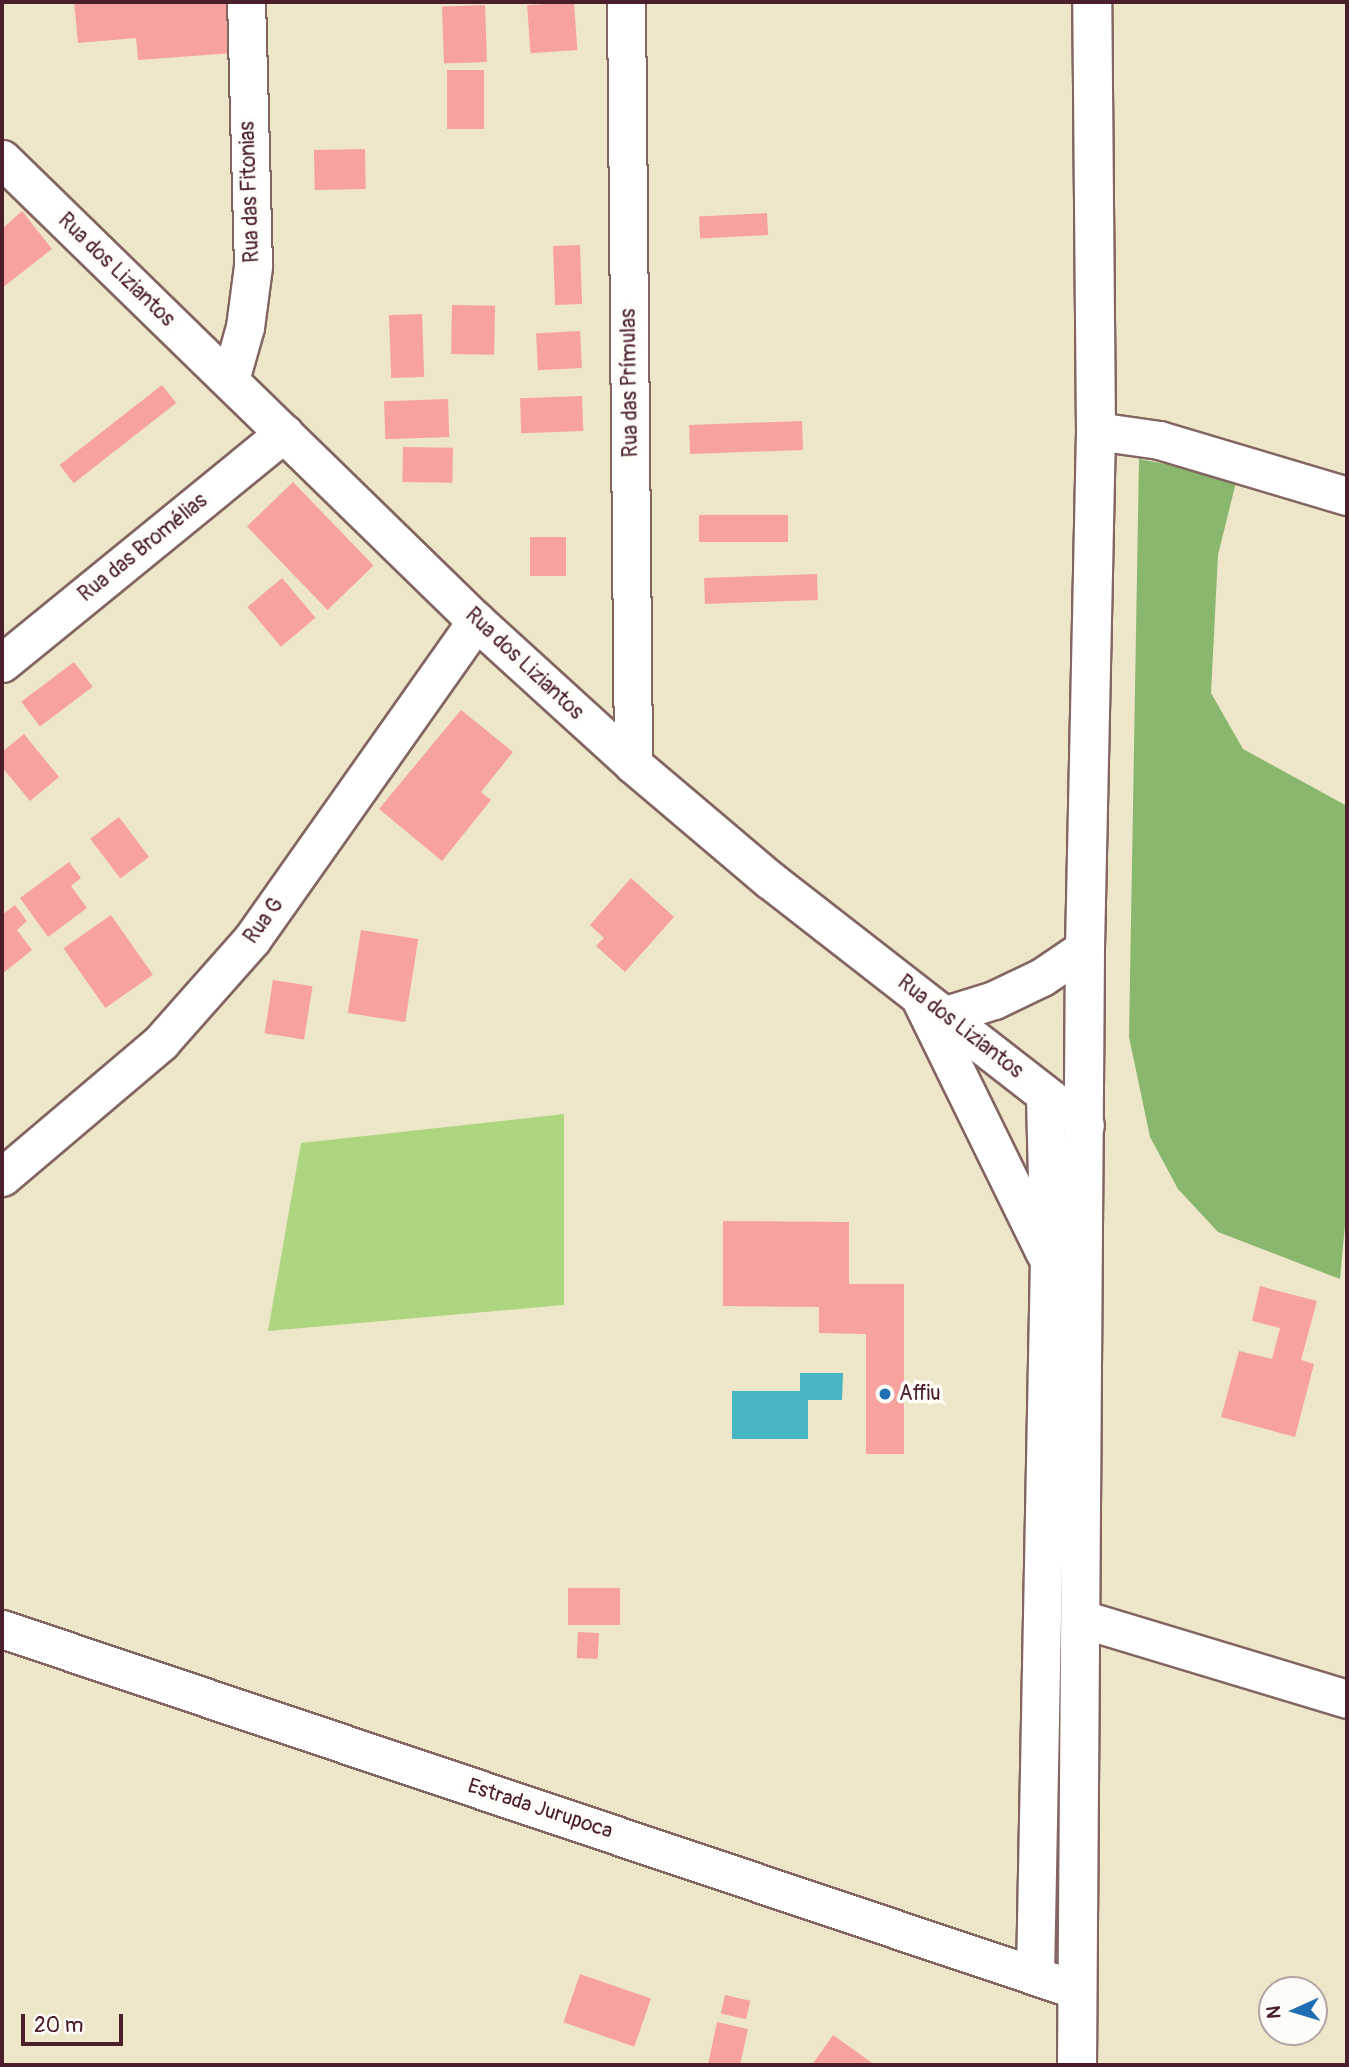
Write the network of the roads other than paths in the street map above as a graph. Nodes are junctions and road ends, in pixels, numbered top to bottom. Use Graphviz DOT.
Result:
graph roads {
  1 [pos="246,2"];
  2 [pos="626,2"];
  3 [pos="1092,2"];
  4 [pos="6,170"];
  5 [pos="230,380"];
  6 [pos="1096,430"];
  7 [pos="284,433"];
  8 [pos="1347,496"];
  9 [pos="476,621"];
  10 [pos="2,663"];
  11 [pos="633,764"];
  12 [pos="1085,948"];
  13 [pos="918,993"];
  14 [pos="946,1015"];
  15 [pos="1045,1095"];
  16 [pos="1085,1125"];
  17 [pos="2,1177"];
  18 [pos="1049,1261"];
  19 [pos="1082,1619"];
  20 [pos="2,1629"];
  21 [pos="1347,1699"];
  22 [pos="1035,1974"];
  23 [pos="1077,1990"];
  24 [pos="1077,2065"];
  1 -- 5 [label="street, Rua das Fitonias"];
  2 -- 11 [label="street, Rua das Prímulas"];
  3 -- 6 [label="main road"];
  4 -- 5 [label="street, Rua dos Liziantos"];
  5 -- 7 [label="street, Rua dos Liziantos"];
  6 -- 8 [label="street"];
  6 -- 12 [label="main road"];
  7 -- 9 [label="street, Rua dos Liziantos"];
  7 -- 10 [label="street, Rua das Bromélias"];
  9 -- 11 [label="street, Rua dos Liziantos"];
  9 -- 17 [label="street, Rua G"];
  11 -- 13 [label="street, Rua dos Liziantos"];
  12 -- 14 [label="street"];
  12 -- 16 [label="main road"];
  13 -- 14 [label="street, Rua dos Liziantos"];
  13 -- 18 [label="street"];
  14 -- 15 [label="street, Rua dos Liziantos"];
  15 -- 16 [label="street, Rua dos Liziantos"];
  15 -- 18 [label="street"];
  16 -- 19 [label="main road"];
  18 -- 22 [label="street"];
  19 -- 21 [label="street"];
  19 -- 23 [label="main road"];
  20 -- 22 [label="street, Estrada Jurupoca"];
  22 -- 23 [label="street, Estrada Jurupoca"];
  23 -- 24 [label="main road"];
}
